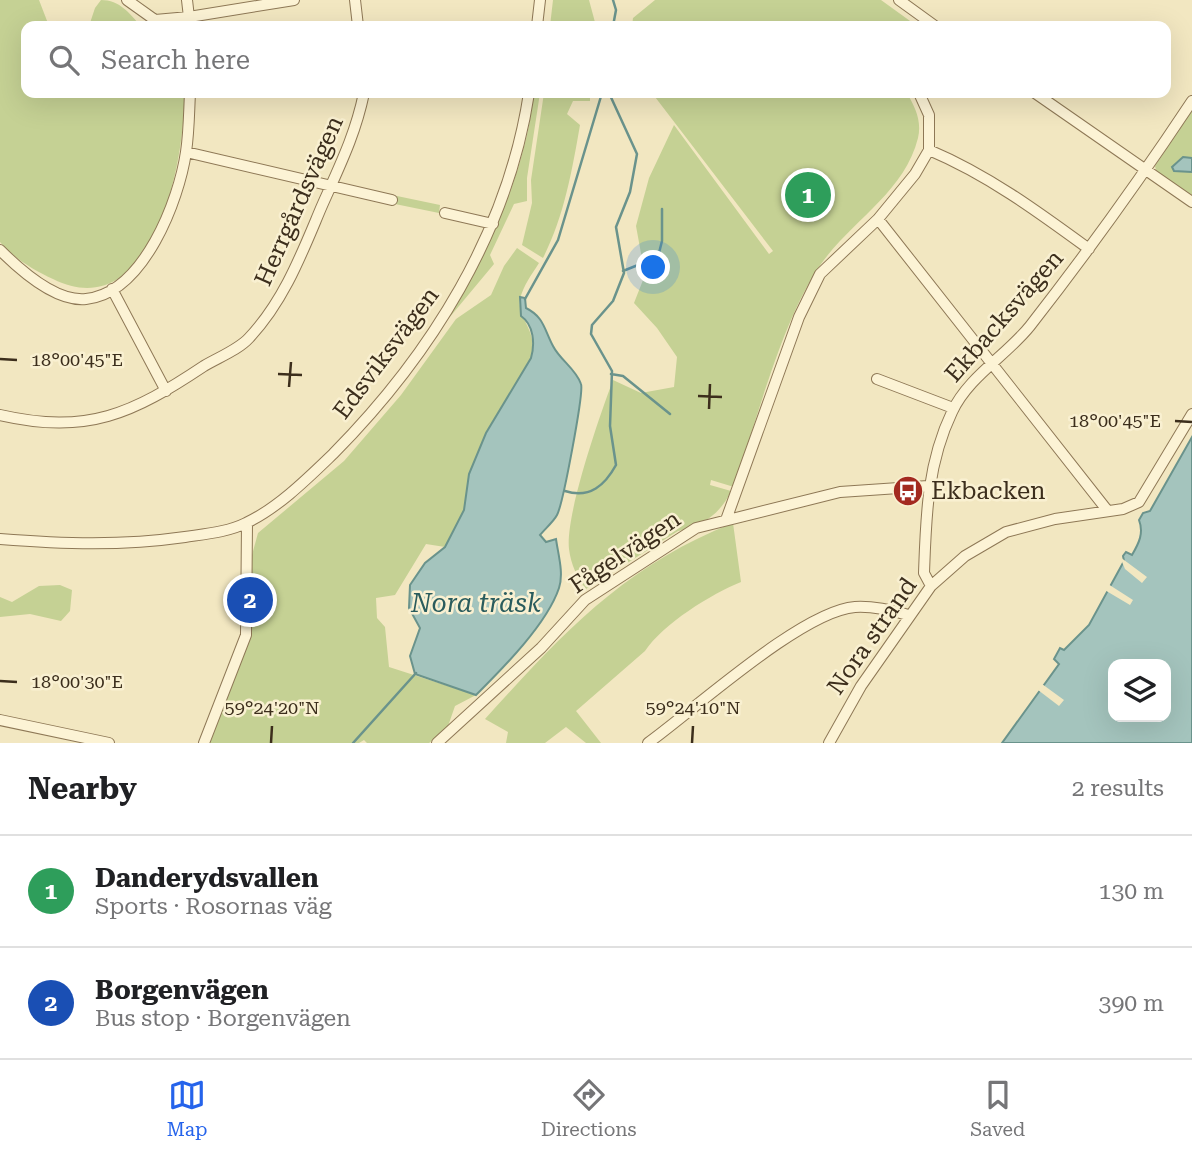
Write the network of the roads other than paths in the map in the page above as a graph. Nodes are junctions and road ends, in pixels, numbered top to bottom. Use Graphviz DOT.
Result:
graph roads {
  1 [pos="127,0"];
  2 [pos="187,0"];
  3 [pos="294,0"];
  4 [pos="355,0"];
  5 [pos="540,0"];
  6 [pos="899,0"];
  7 [pos="172,21"];
  8 [pos="190,21"];
  9 [pos="195,21"];
  10 [pos="357,21"];
  11 [pos="538,21"];
  12 [pos="927,21"];
  13 [pos="190,98"];
  14 [pos="362,98"];
  15 [pos="528,98"];
  16 [pos="921,98"];
  17 [pos="1045,98"];
  18 [pos="1192,101"];
  19 [pos="929,150"];
  20 [pos="186,152"];
  21 [pos="1146,170"];
  22 [pos="331,186"];
  23 [pos="392,201"];
  24 [pos="1192,202"];
  25 [pos="444,213"];
  26 [pos="878,219"];
  27 [pos="493,225"];
  28 [pos="1089,249"];
  29 [pos="0,250"];
  30 [pos="111,289"];
  31 [pos="992,365"];
  32 [pos="877,379"];
  33 [pos="166,391"];
  34 [pos="953,408"];
  35 [pos="1192,414"];
  36 [pos="0,415"];
  37 [pos="928,486"];
  38 [pos="1107,510"];
  39 [pos="726,520"];
  40 [pos="247,523"];
  41 [pos="0,538"];
  42 [pos="931,586"];
  43 [pos="908,615"];
  44 [pos="0,720"];
  45 [pos="652,742"];
  46 [pos="109,743"];
  47 [pos="204,743"];
  48 [pos="436,743"];
  49 [pos="829,743"];
  1 -- 7 [label="street"];
  2 -- 8 [label="street"];
  3 -- 9 [label="street"];
  4 -- 10 [label="street"];
  5 -- 11 [label="street"];
  6 -- 12 [label="street"];
  13 -- 20 [label="street"];
  14 -- 22 [label="street, Herrgårdsvägen"];
  15 -- 27 [label="street, Edsviksvägen"];
  16 -- 19 [label="street"];
  17 -- 21 [label="street"];
  18 -- 21 [label="street, Ekbacksvägen"];
  19 -- 26 [label="street"];
  19 -- 28 [label="street"];
  20 -- 22 [label="street"];
  20 -- 30 [label="street"];
  21 -- 24 [label="street"];
  21 -- 28 [label="street, Ekbacksvägen"];
  22 -- 23 [label="street"];
  22 -- 33 [label="street, Herrgårdsvägen"];
  25 -- 27 [label="street"];
  26 -- 31 [label="street"];
  26 -- 39 [label="street"];
  27 -- 40 [label="street, Edsviksvägen"];
  28 -- 31 [label="street, Ekbacksvägen"];
  29 -- 30 [label="street"];
  30 -- 33 [label="street"];
  31 -- 34 [label="street, Ekbacksvägen"];
  31 -- 38 [label="street"];
  32 -- 34 [label="street"];
  33 -- 36 [label="street, Herrgårdsvägen"];
  34 -- 37 [label="street, Ekbacksvägen"];
  35 -- 38 [label="street, Nora strand"];
  37 -- 39 [label="street, Fågelvägen"];
  37 -- 42 [label="street, Ekbacksvägen"];
  38 -- 42 [label="street, Nora strand"];
  39 -- 48 [label="street, Fågelvägen"];
  40 -- 41 [label="street, Edsviksvägen"];
  40 -- 47 [label="street"];
  42 -- 43 [label="street, Nora strand"];
  43 -- 45 [label="street"];
  43 -- 49 [label="street, Nora strand"];
  44 -- 46 [label="street"];
}
